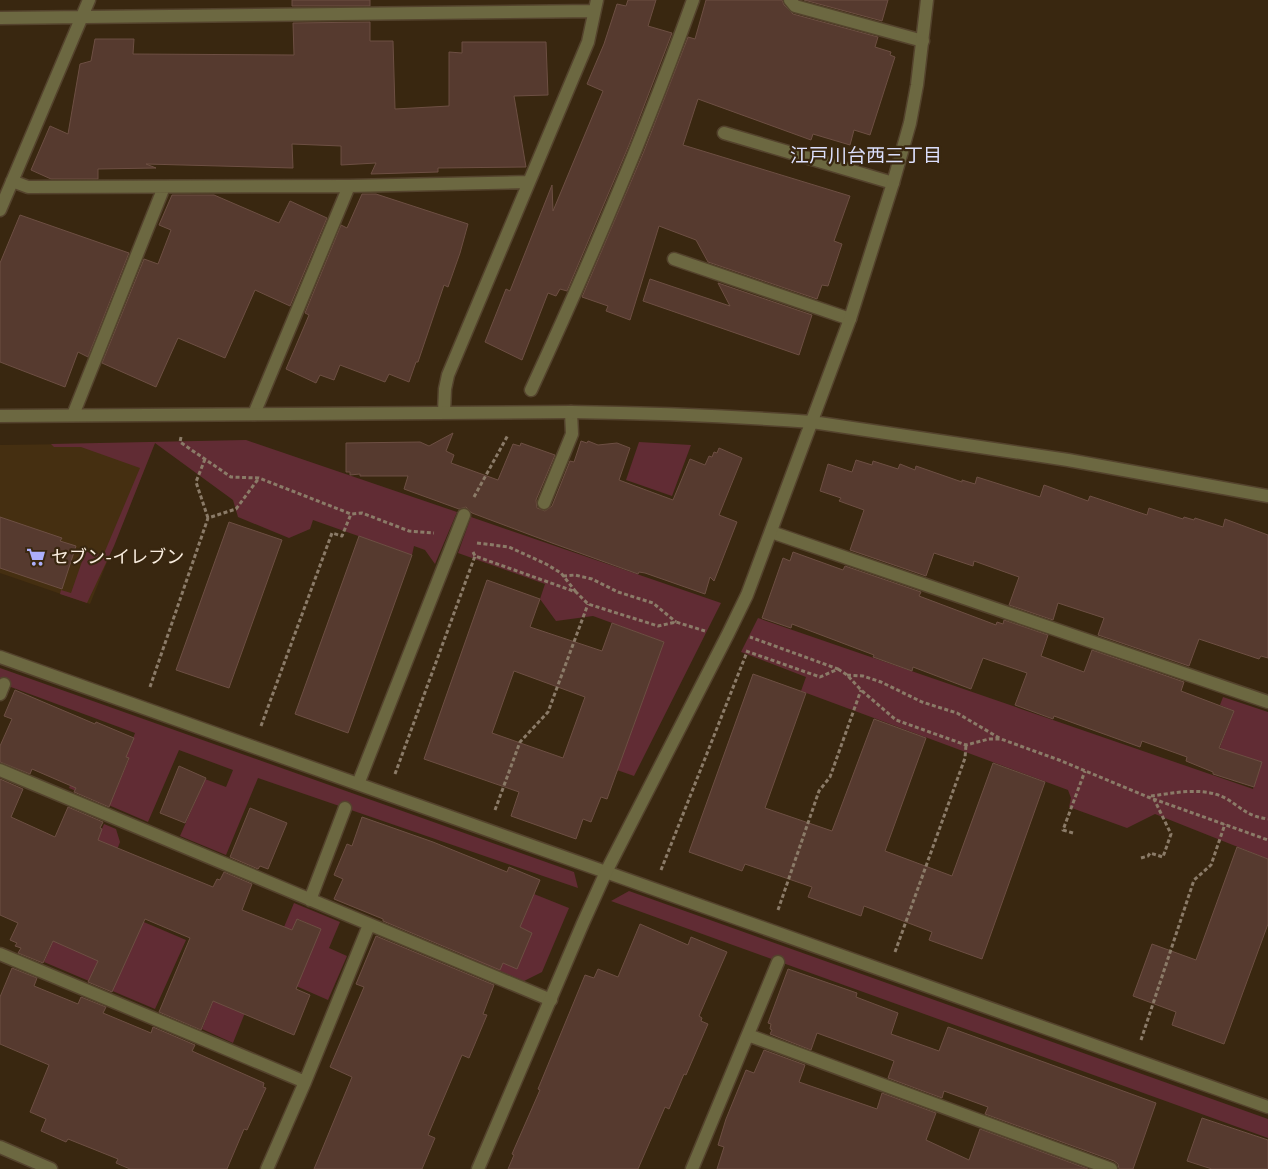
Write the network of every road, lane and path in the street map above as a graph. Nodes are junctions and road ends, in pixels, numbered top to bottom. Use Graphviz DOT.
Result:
graph roads {
  1 [pos="89,0"];
  2 [pos="693,0"];
  3 [pos="790,0"];
  4 [pos="927,0"];
  5 [pos="595,5"];
  6 [pos="0,18"];
  7 [pos="81,18"];
  8 [pos="923,41"];
  9 [pos="724,133"];
  10 [pos="12,181"];
  11 [pos="529,182"];
  12 [pos="893,183"];
  13 [pos="349,186"];
  14 [pos="164,187"];
  15 [pos="0,210"];
  16 [pos="674,259"];
  17 [pos="850,319"];
  18 [pos="531,390"];
  19 [pos="444,412"];
  20 [pos="571,412"];
  21 [pos="254,414"];
  22 [pos="73,415"];
  23 [pos="0,416"];
  24 [pos="812,422"];
  25 [pos="508,435"];
  26 [pos="181,437"];
  27 [pos="205,459"];
  28 [pos="259,478"];
  29 [pos="1268,496"];
  30 [pos="544,503"];
  31 [pos="351,514"];
  32 [pos="464,515"];
  33 [pos="208,518"];
  34 [pos="771,532"];
  35 [pos="455,538"];
  36 [pos="469,543"];
  37 [pos="475,556"];
  38 [pos="563,576"];
  39 [pos="576,592"];
  40 [pos="588,604"];
  41 [pos="676,622"];
  42 [pos="711,632"];
  43 [pos="745,635"];
  44 [pos="0,657"];
  45 [pos="838,669"];
  46 [pos="847,675"];
  47 [pos="861,690"];
  48 [pos="147,695"];
  49 [pos="1268,702"];
  50 [pos="258,734"];
  51 [pos="1001,739"];
  52 [pos="966,744"];
  53 [pos="0,770"];
  54 [pos="1085,771"];
  55 [pos="392,782"];
  56 [pos="358,784"];
  57 [pos="1148,797"];
  58 [pos="1154,799"];
  59 [pos="344,808"];
  60 [pos="492,818"];
  61 [pos="1268,820"];
  62 [pos="1225,824"];
  63 [pos="1073,833"];
  64 [pos="1268,840"];
  65 [pos="1141,858"];
  66 [pos="606,872"];
  67 [pos="658,877"];
  68 [pos="310,900"];
  69 [pos="775,918"];
  70 [pos="369,925"];
  71 [pos="0,954"];
  72 [pos="892,960"];
  73 [pos="778,962"];
  74 [pos="551,1000"];
  75 [pos="748,1035"];
  76 [pos="1139,1048"];
  77 [pos="305,1082"];
  78 [pos="1268,1107"];
  79 [pos="0,1147"];
  80 [pos="51,1169"];
  81 [pos="267,1169"];
  82 [pos="478,1169"];
  83 [pos="692,1169"];
  84 [pos="1110,1169"];
  1 -- 7 [label="street"];
  2 -- 18 [label="street"];
  3 -- 8 [label="street"];
  4 -- 8 [label="street"];
  5 -- 7 [label="street"];
  5 -- 11 [label="street"];
  6 -- 7 [label="street"];
  7 -- 10 [label="street"];
  8 -- 12 [label="street"];
  9 -- 12 [label="street"];
  10 -- 14 [label="street"];
  10 -- 15 [label="street"];
  11 -- 13 [label="street"];
  11 -- 19 [label="street"];
  12 -- 17 [label="street"];
  13 -- 14 [label="street"];
  13 -- 21 [label="street"];
  14 -- 22 [label="street"];
  16 -- 17 [label="street"];
  17 -- 24 [label="street"];
  19 -- 20 [label="street"];
  19 -- 21 [label="street"];
  20 -- 24 [label="street"];
  20 -- 30 [label="street"];
  21 -- 22 [label="street"];
  22 -- 23 [label="street"];
  24 -- 29 [label="street"];
  24 -- 34 [label="street"];
  25 -- 32 [label="path"];
  26 -- 27 [label="path"];
  27 -- 28 [label="path"];
  27 -- 33 [label="path"];
  28 -- 31 [label="path"];
  28 -- 33 [label="path"];
  31 -- 35 [label="path"];
  31 -- 50 [label="path"];
  32 -- 35 [label="street"];
  33 -- 48 [label="path"];
  34 -- 49 [label="street"];
  34 -- 66 [label="street"];
  35 -- 36 [label="path"];
  35 -- 56 [label="street"];
  36 -- 37 [label="path"];
  36 -- 38 [label="path"];
  37 -- 39 [label="path"];
  37 -- 55 [label="path"];
  38 -- 39 [label="path"];
  38 -- 41 [label="path"];
  39 -- 40 [label="path"];
  40 -- 41 [label="path"];
  40 -- 60 [label="path"];
  41 -- 42 [label="path"];
  43 -- 45 [label="path"];
  44 -- 56 [label="street"];
  45 -- 46 [label="path"];
  45 -- 67 [label="path"];
  46 -- 47 [label="path"];
  46 -- 51 [label="path"];
  47 -- 52 [label="path"];
  47 -- 69 [label="path"];
  51 -- 52 [label="path"];
  51 -- 54 [label="path"];
  52 -- 72 [label="path"];
  53 -- 68 [label="street"];
  54 -- 57 [label="path"];
  54 -- 63 [label="path"];
  56 -- 66 [label="street"];
  57 -- 58 [label="path"];
  57 -- 61 [label="path"];
  58 -- 62 [label="path"];
  58 -- 65 [label="path"];
  59 -- 68 [label="street"];
  62 -- 64 [label="path"];
  62 -- 76 [label="path"];
  66 -- 74 [label="street"];
  66 -- 78 [label="street"];
  68 -- 70 [label="street"];
  70 -- 74 [label="street"];
  70 -- 77 [label="street"];
  71 -- 77 [label="street"];
  73 -- 75 [label="street"];
  74 -- 82 [label="street"];
  75 -- 83 [label="street"];
  75 -- 84 [label="street"];
  77 -- 81 [label="street"];
  79 -- 80 [label="street"];
}
